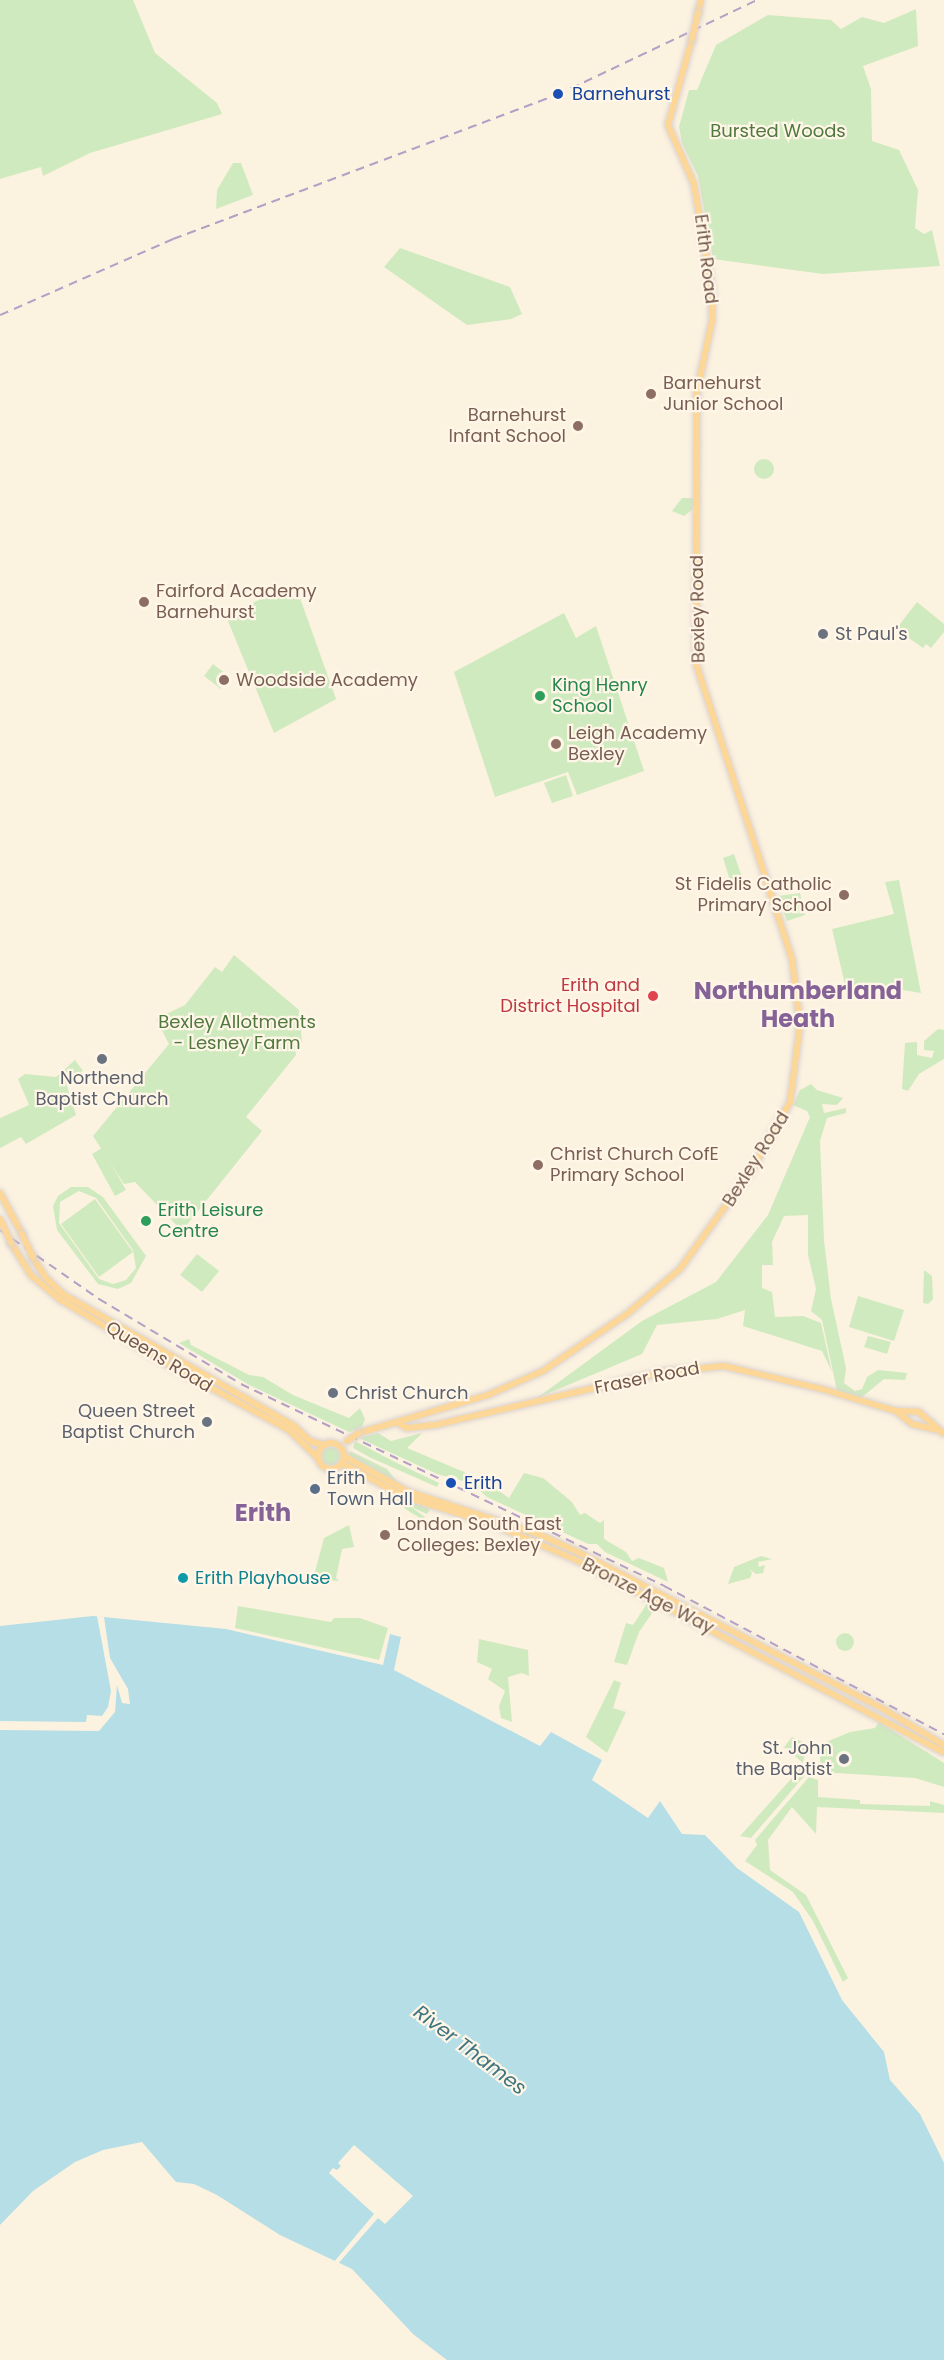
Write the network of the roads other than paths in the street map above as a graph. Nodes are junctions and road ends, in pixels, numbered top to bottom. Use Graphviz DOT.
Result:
graph roads {
  1 [pos="701,0"];
  2 [pos="694,527"];
  3 [pos="0,1192"];
  4 [pos="0,1219"];
  5 [pos="896,1411"];
  6 [pos="912,1412"];
  7 [pos="922,1416"];
  8 [pos="909,1419"];
  9 [pos="398,1423"];
  10 [pos="919,1424"];
  11 [pos="942,1432"];
  12 [pos="347,1441"];
  13 [pos="337,1444"];
  14 [pos="324,1445"];
  15 [pos="343,1456"];
  16 [pos="318,1458"];
  17 [pos="665,1600"];
  18 [pos="925,1741"];
  19 [pos="944,1745"];
  20 [pos="944,1752"];
  21 [pos="944,1757"];
  1 -- 2 [label="main road, Erith Road, bridge"];
  2 -- 9 [label="main road, Bexley Road"];
  3 -- 14 [label="main road, Queens Road, bridge"];
  4 -- 16 [label="main road, Queens Road, bridge"];
  5 -- 6 [label="main road, Fraser Road"];
  5 -- 8 [label="main road, Fraser Road"];
  5 -- 9 [label="main road, Fraser Road"];
  6 -- 7 [label="main road, Fraser Road"];
  6 -- 8 [label="main road"];
  7 -- 10 [label="main road"];
  7 -- 11 [label="main road, Fraser Road"];
  8 -- 10 [label="main road, Fraser Road"];
  9 -- 12 [label="main road, Bexley Road, bridge"];
  10 -- 11 [label="main road, Fraser Road"];
  12 -- 13 [label="main road, Bexley Road"];
  12 -- 15 [label="main road"];
  13 -- 14 [label="main road, Bexley Road"];
  13 -- 15 [label="main road"];
  14 -- 16 [label="main road"];
  15 -- 16 [label="main road"];
  15 -- 17 [label="main road, Bronze Age Way"];
  17 -- 18 [label="main road, Bronze Age Way"];
  17 -- 19 [label="main road, Bronze Age Way"];
  18 -- 20 [label="main road, Bronze Age Way"];
  18 -- 21 [label="main road"];
}
